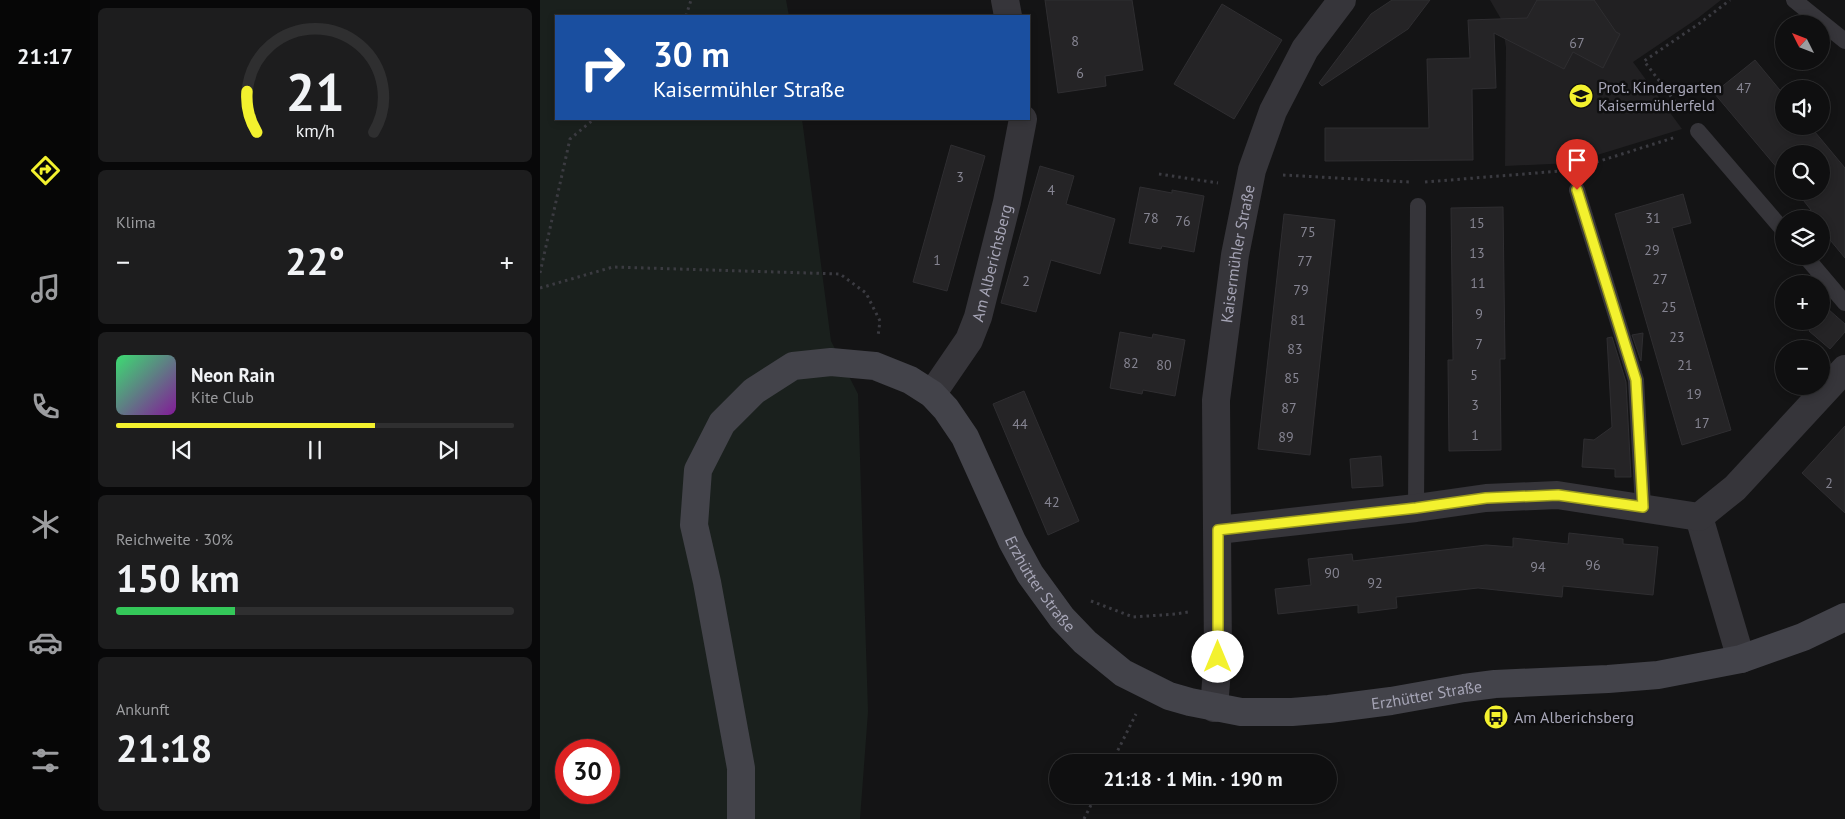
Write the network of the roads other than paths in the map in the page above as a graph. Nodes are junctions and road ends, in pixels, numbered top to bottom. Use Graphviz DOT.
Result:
graph roads {
  1 [pos="1005,0"];
  2 [pos="1342,0"];
  3 [pos="1794,0"];
  4 [pos="1008,15"];
  5 [pos="1845,41"];
  6 [pos="1023,120"];
  7 [pos="1698,131"];
  8 [pos="1577,190"];
  9 [pos="1418,206"];
  10 [pos="1775,221"];
  11 [pos="1813,265"];
  12 [pos="1845,303"];
  13 [pos="1845,369"];
  14 [pos="932,394"];
  15 [pos="1643,507"];
  16 [pos="1416,508"];
  17 [pos="1699,517"];
  18 [pos="1218,530"];
  19 [pos="1845,617"];
  20 [pos="1740,660"];
  21 [pos="1214,708"];
  22 [pos="741,819"];
  1 -- 4 [label="street"];
  2 -- 18 [label="street, Kaisermühler Straße"];
  3 -- 5 [label="lane"];
  6 -- 14 [label="street, Am Alberichsberg"];
  7 -- 10 [label="lane"];
  8 -- 15 [label="lane"];
  9 -- 16 [label="lane"];
  11 -- 12 [label="lane"];
  13 -- 17 [label="street"];
  14 -- 21 [label="street, Erzhütter Straße"];
  14 -- 22 [label="street, Erzhütter Straße"];
  15 -- 16 [label="street"];
  15 -- 17 [label="street"];
  16 -- 18 [label="street"];
  17 -- 20 [label="street"];
  18 -- 21 [label="street, Kaisermühler Straße"];
  19 -- 20 [label="street, Erzhütter Straße"];
  20 -- 21 [label="street, Erzhütter Straße"];
}
